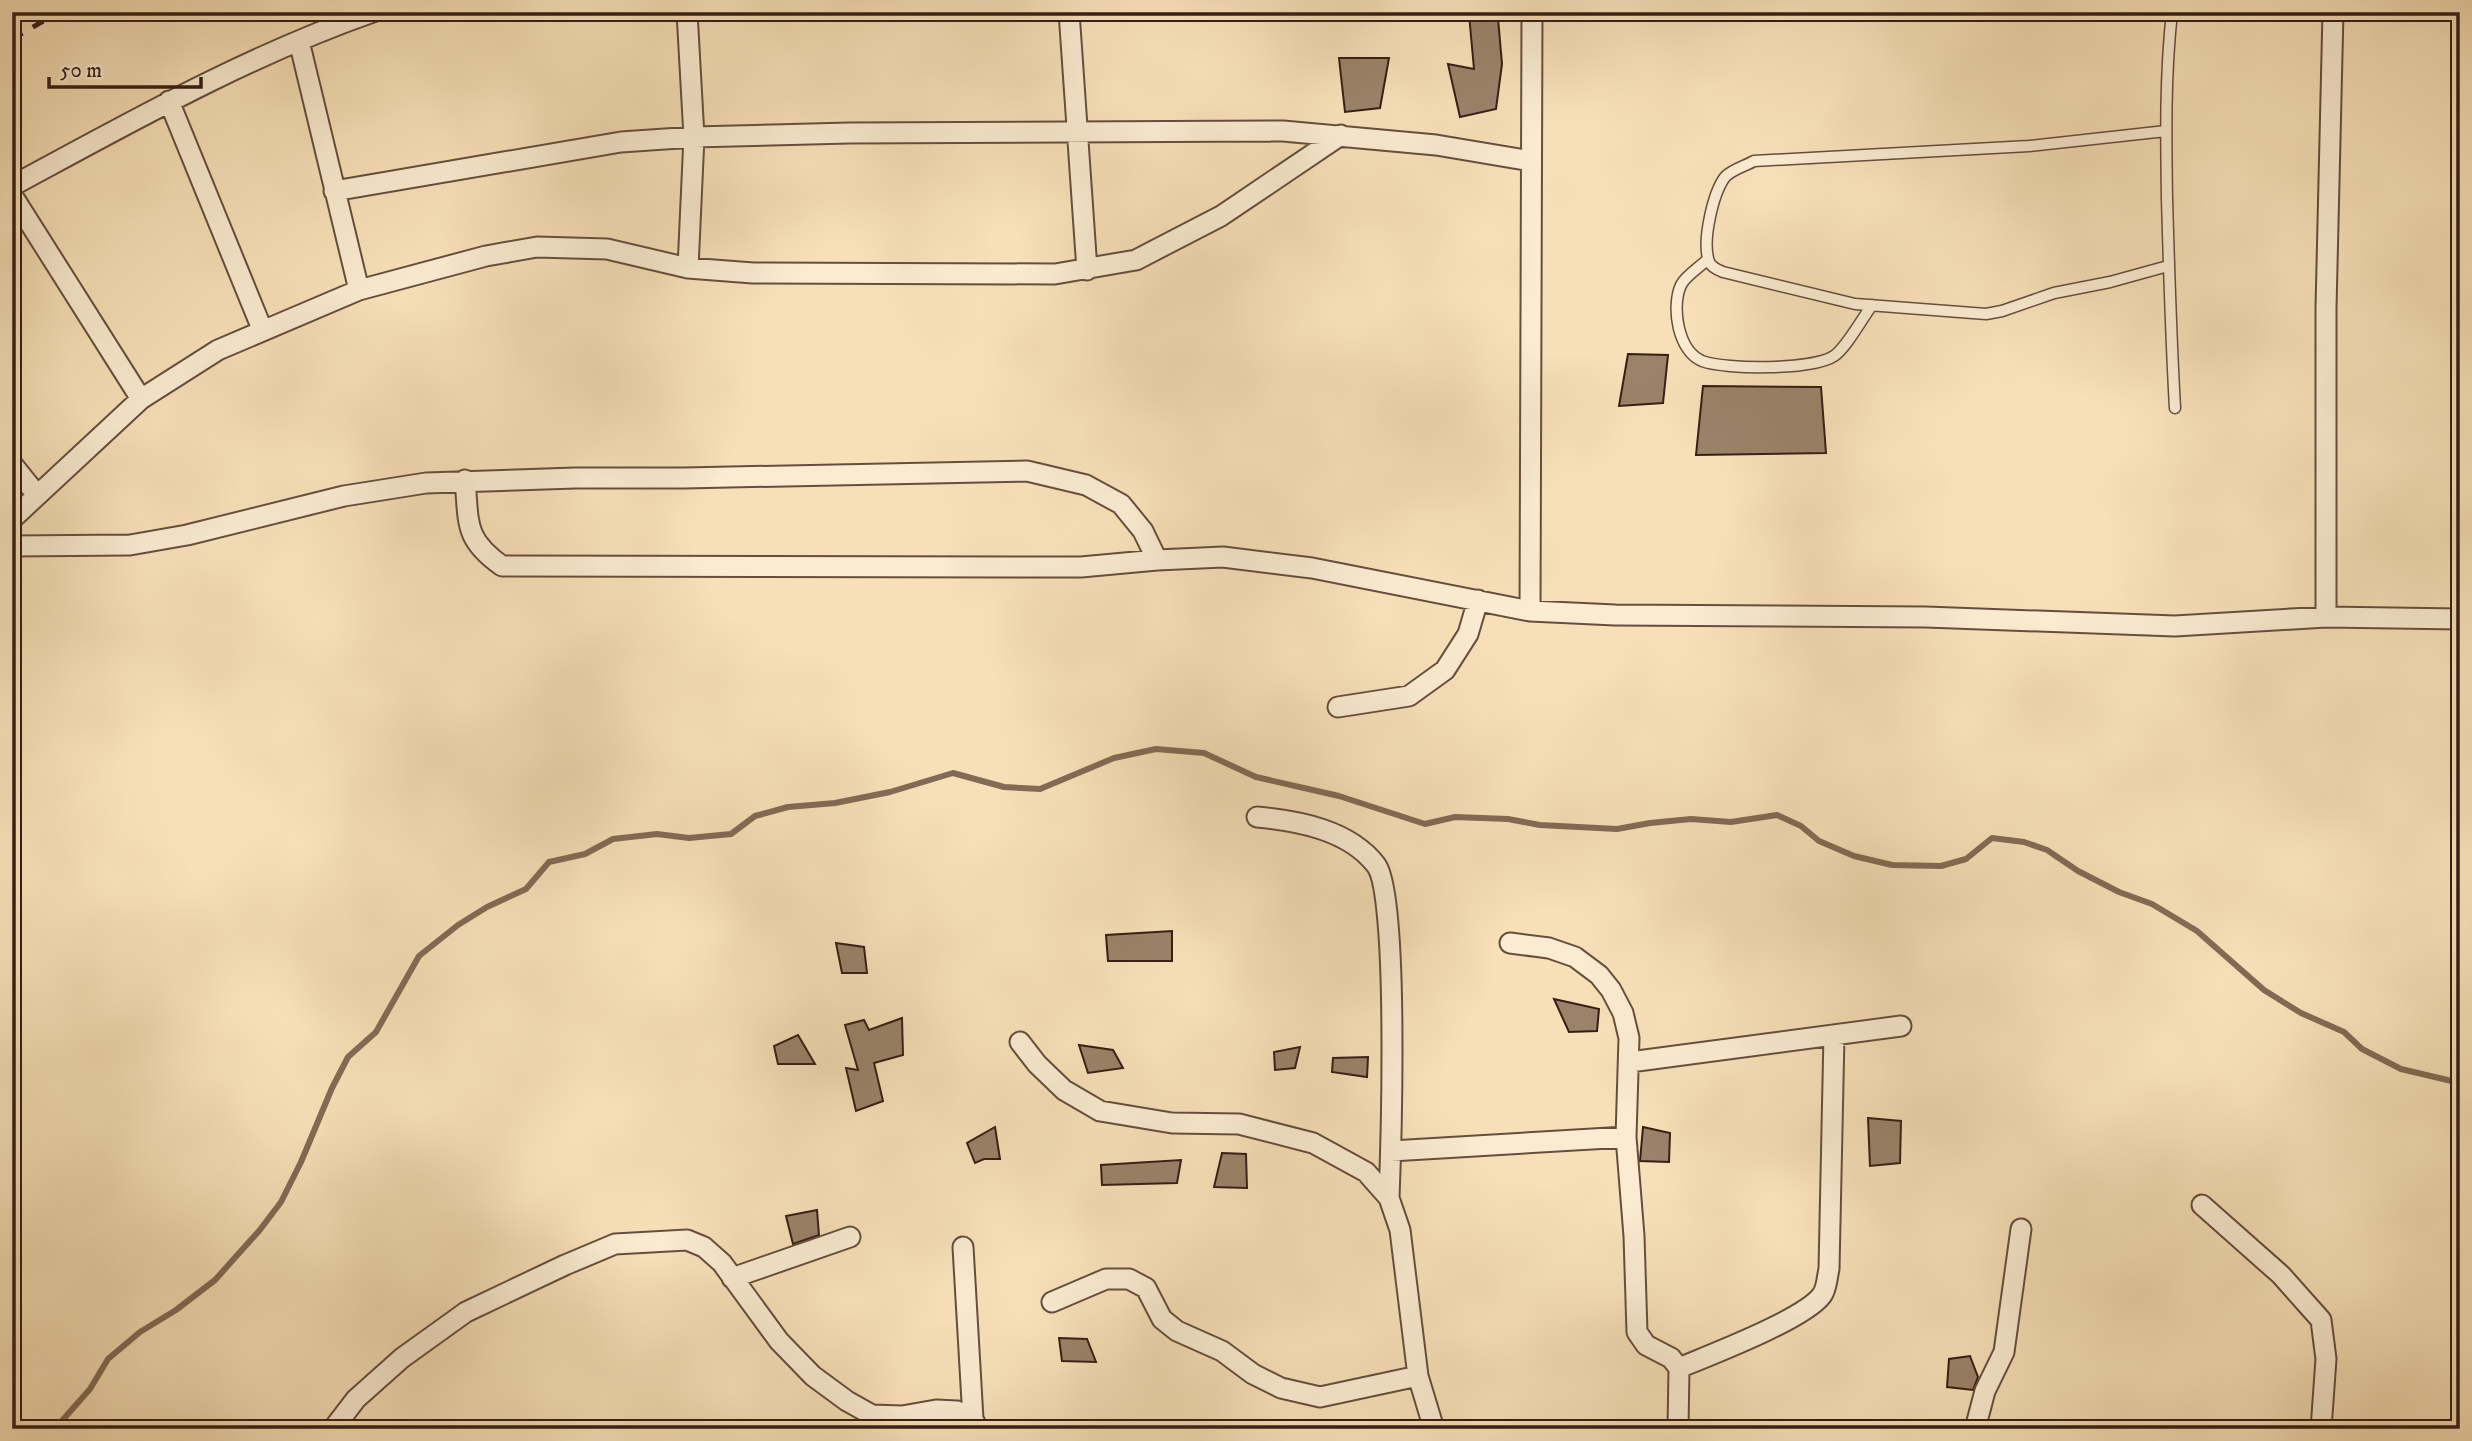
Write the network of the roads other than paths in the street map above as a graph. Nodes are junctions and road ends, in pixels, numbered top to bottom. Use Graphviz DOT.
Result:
graph roads {
  1 [pos="373,12"];
  2 [pos="687,12"];
  3 [pos="1069,12"];
  4 [pos="1532,12"];
  5 [pos="2172,12"];
  6 [pos="2333,12"];
  7 [pos="299,41"];
  8 [pos="170,101"];
  9 [pos="1076,131"];
  10 [pos="2166,131"];
  11 [pos="1342,135"];
  12 [pos="694,137"];
  13 [pos="1531,161"];
  14 [pos="12,186"];
  15 [pos="334,191"];
  16 [pos="12,195"];
  17 [pos="1708,259"];
  18 [pos="2168,266"];
  19 [pos="688,268"];
  20 [pos="1087,270"];
  21 [pos="359,290"];
  22 [pos="1872,305"];
  23 [pos="262,330"];
  24 [pos="141,399"];
  25 [pos="2175,408"];
  26 [pos="12,464"];
  27 [pos="464,480"];
  28 [pos="37,495"];
  29 [pos="12,519"];
  30 [pos="12,546"];
  31 [pos="1157,559"];
  32 [pos="1478,600"];
  33 [pos="1530,611"];
  34 [pos="2326,617"];
  35 [pos="2460,619"];
  36 [pos="1338,707"];
  37 [pos="1257,817"];
  38 [pos="1510,943"];
  39 [pos="1901,1026"];
  40 [pos="1834,1035"];
  41 [pos="1020,1042"];
  42 [pos="1630,1062"];
  43 [pos="1626,1137"];
  44 [pos="1391,1151"];
  45 [pos="1389,1198"];
  46 [pos="2202,1205"];
  47 [pos="2021,1229"];
  48 [pos="850,1237"];
  49 [pos="964,1247"];
  50 [pos="732,1278"];
  51 [pos="1052,1302"];
  52 [pos="1679,1368"];
  53 [pos="1418,1376"];
  54 [pos="975,1424"];
  55 [pos="333,1429"];
  56 [pos="1434,1429"];
  57 [pos="1678,1429"];
  58 [pos="1975,1429"];
  59 [pos="2321,1429"];
  1 -- 7 [label="street"];
  2 -- 12 [label="street"];
  3 -- 9 [label="street"];
  4 -- 13 [label="street"];
  5 -- 10 [label="lane"];
  6 -- 34 [label="street"];
  7 -- 8 [label="street"];
  7 -- 15 [label="street"];
  8 -- 14 [label="street"];
  8 -- 23 [label="street"];
  9 -- 11 [label="street"];
  9 -- 12 [label="street"];
  9 -- 20 [label="street"];
  10 -- 17 [label="lane"];
  10 -- 18 [label="lane"];
  11 -- 13 [label="street"];
  11 -- 20 [label="street"];
  12 -- 15 [label="street"];
  12 -- 19 [label="street"];
  13 -- 33 [label="street"];
  15 -- 21 [label="street"];
  16 -- 24 [label="street"];
  17 -- 22 [label="lane"];
  17 -- 22 [label="lane"];
  18 -- 22 [label="lane"];
  18 -- 25 [label="lane"];
  19 -- 20 [label="street"];
  19 -- 21 [label="street"];
  21 -- 23 [label="street"];
  23 -- 24 [label="street"];
  24 -- 28 [label="street"];
  26 -- 28 [label="street"];
  27 -- 30 [label="street"];
  27 -- 31 [label="street"];
  27 -- 31 [label="street"];
  28 -- 29 [label="street"];
  31 -- 32 [label="street"];
  32 -- 33 [label="street"];
  32 -- 36 [label="street"];
  33 -- 34 [label="street"];
  34 -- 35 [label="street"];
  37 -- 44 [label="street"];
  38 -- 42 [label="street"];
  39 -- 40 [label="street"];
  40 -- 42 [label="street"];
  40 -- 52 [label="street"];
  41 -- 45 [label="street"];
  42 -- 43 [label="street"];
  43 -- 44 [label="street"];
  43 -- 52 [label="street"];
  44 -- 45 [label="street"];
  45 -- 53 [label="street"];
  46 -- 59 [label="street"];
  47 -- 58 [label="street"];
  48 -- 50 [label="street"];
  49 -- 54 [label="street"];
  50 -- 54 [label="street"];
  50 -- 55 [label="street"];
  51 -- 53 [label="street"];
  52 -- 57 [label="street"];
  53 -- 56 [label="street"];
}
